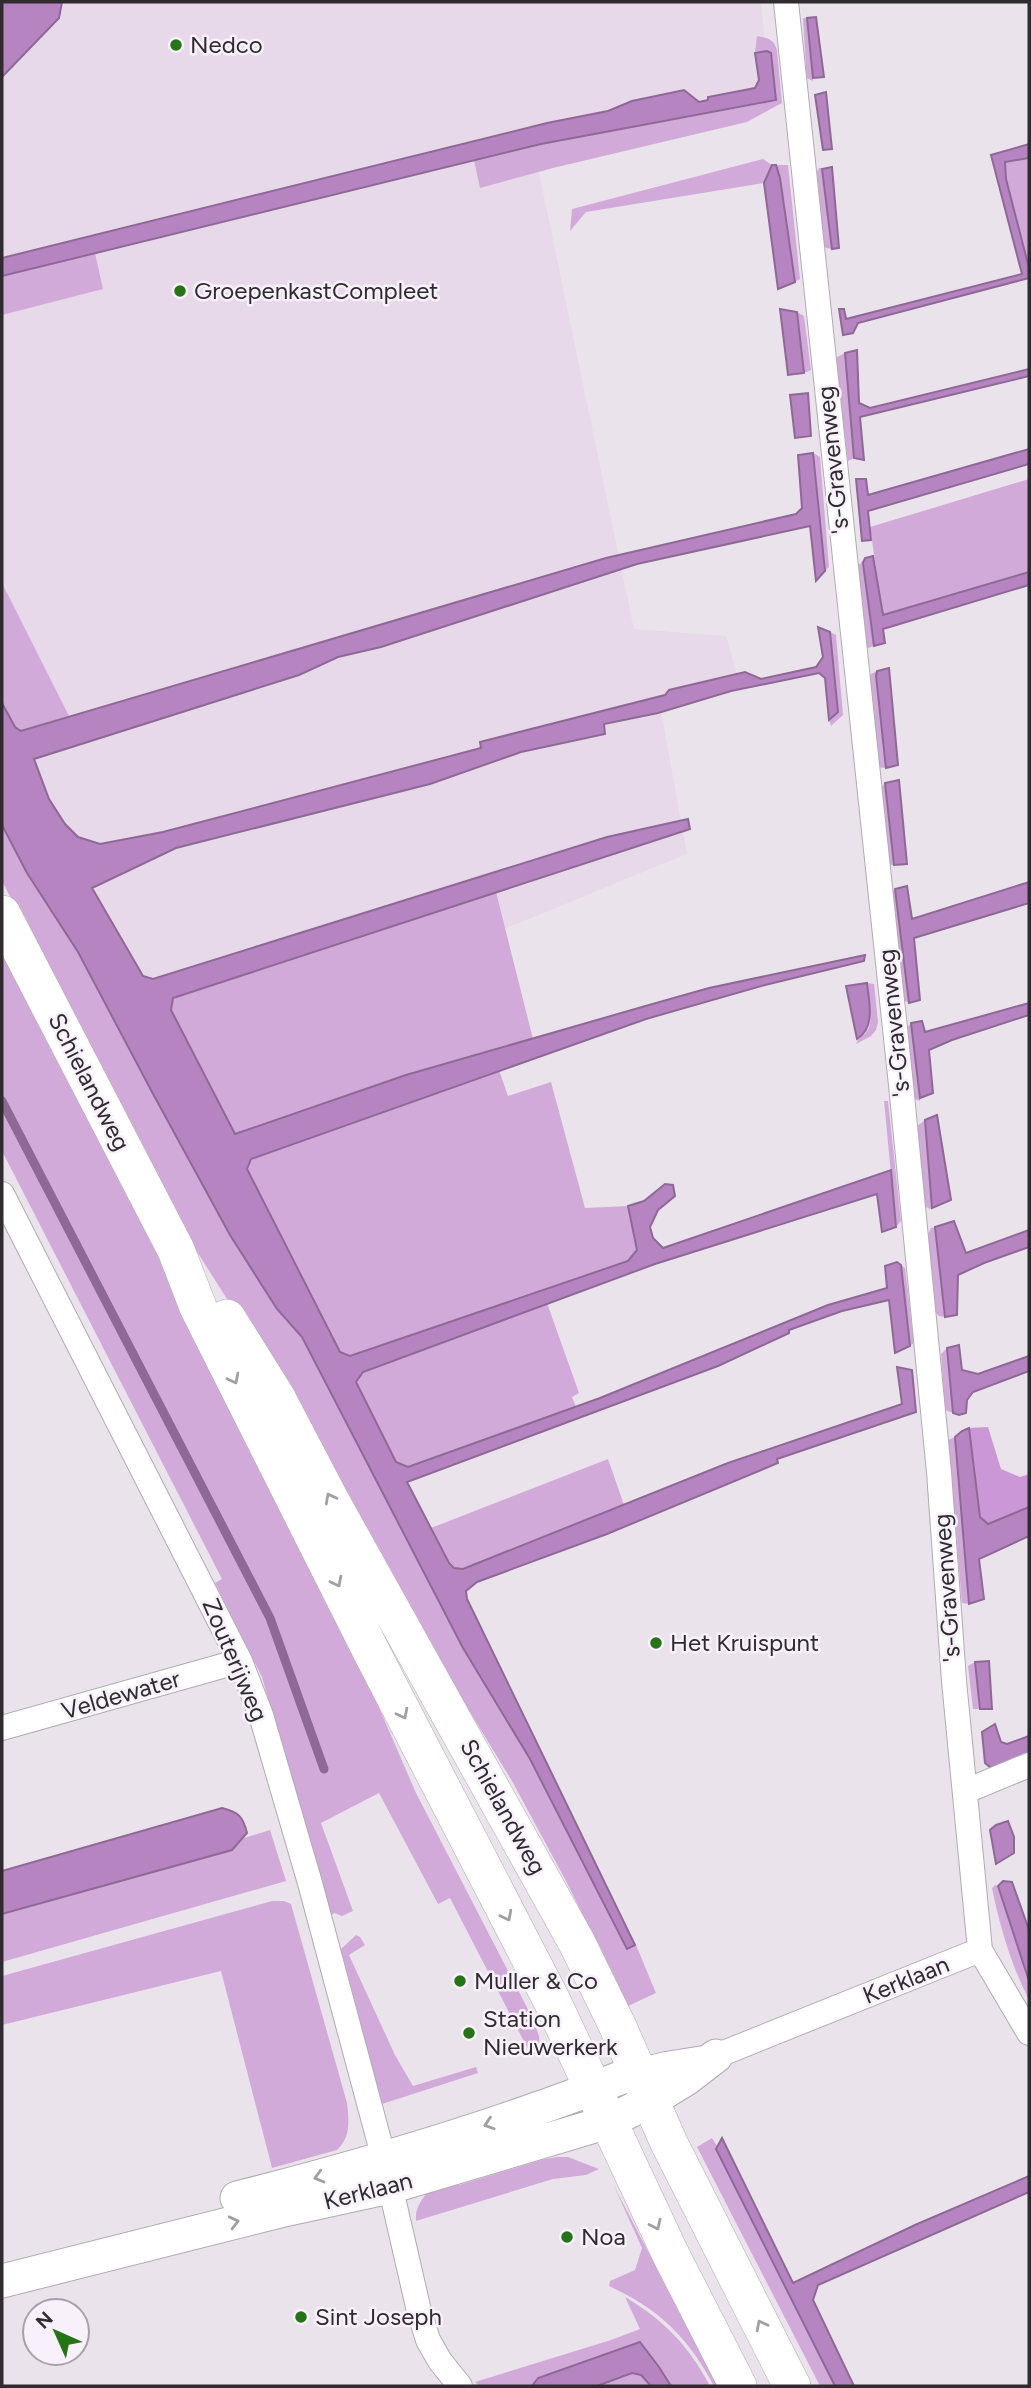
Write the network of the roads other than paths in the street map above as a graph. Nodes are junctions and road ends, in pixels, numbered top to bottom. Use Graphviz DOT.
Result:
graph roads {
  1 [pos="786,2"];
  2 [pos="2,914"];
  3 [pos="2,1194"];
  4 [pos="176,1250"];
  5 [pos="240,1661"];
  6 [pos="2,1728"];
  7 [pos="1029,1765"];
  8 [pos="966,1791"];
  9 [pos="980,1950"];
  10 [pos="1029,2033"];
  11 [pos="716,2056"];
  12 [pos="644,2086"];
  13 [pos="594,2089"];
  14 [pos="608,2122"];
  15 [pos="387,2173"];
  16 [pos="2,2261"];
  17 [pos="2,2281"];
  18 [pos="460,2386"];
  19 [pos="738,2386"];
  20 [pos="792,2386"];
  1 -- 8 [label="street, 's-Gravenweg"];
  2 -- 4 [label="main road, Schielandweg"];
  3 -- 5 [label="street, Zouterijweg"];
  12 -- 4 [label="main road, Schielandweg, one-way"];
  4 -- 13 [label="main road, Schielandweg, one-way"];
  5 -- 6 [label="street, Veldewater"];
  5 -- 15 [label="street, Zouterijweg"];
  7 -- 8 [label="street"];
  8 -- 9 [label="street, 's-Gravenweg"];
  9 -- 10 [label="street, 's-Gravenweg"];
  9 -- 11 [label="street, Kerklaan"];
  11 -- 12 [label="street, Kerklaan"];
  12 -- 13 [label="street, Kerklaan"];
  12 -- 14 [label="street, Kerklaan"];
  20 -- 12 [label="main road, Schielandweg, one-way"];
  13 -- 14 [label="main road, Schielandweg"];
  13 -- 15 [label="street, Kerklaan, one-way"];
  14 -- 15 [label="street, Kerklaan"];
  14 -- 19 [label="main road, Schielandweg, one-way"];
  15 -- 16 [label="street, Kerklaan, one-way"];
  17 -- 15 [label="street, Kerklaan, one-way"];
  15 -- 18 [label="street, Zouterijweg"];
}
